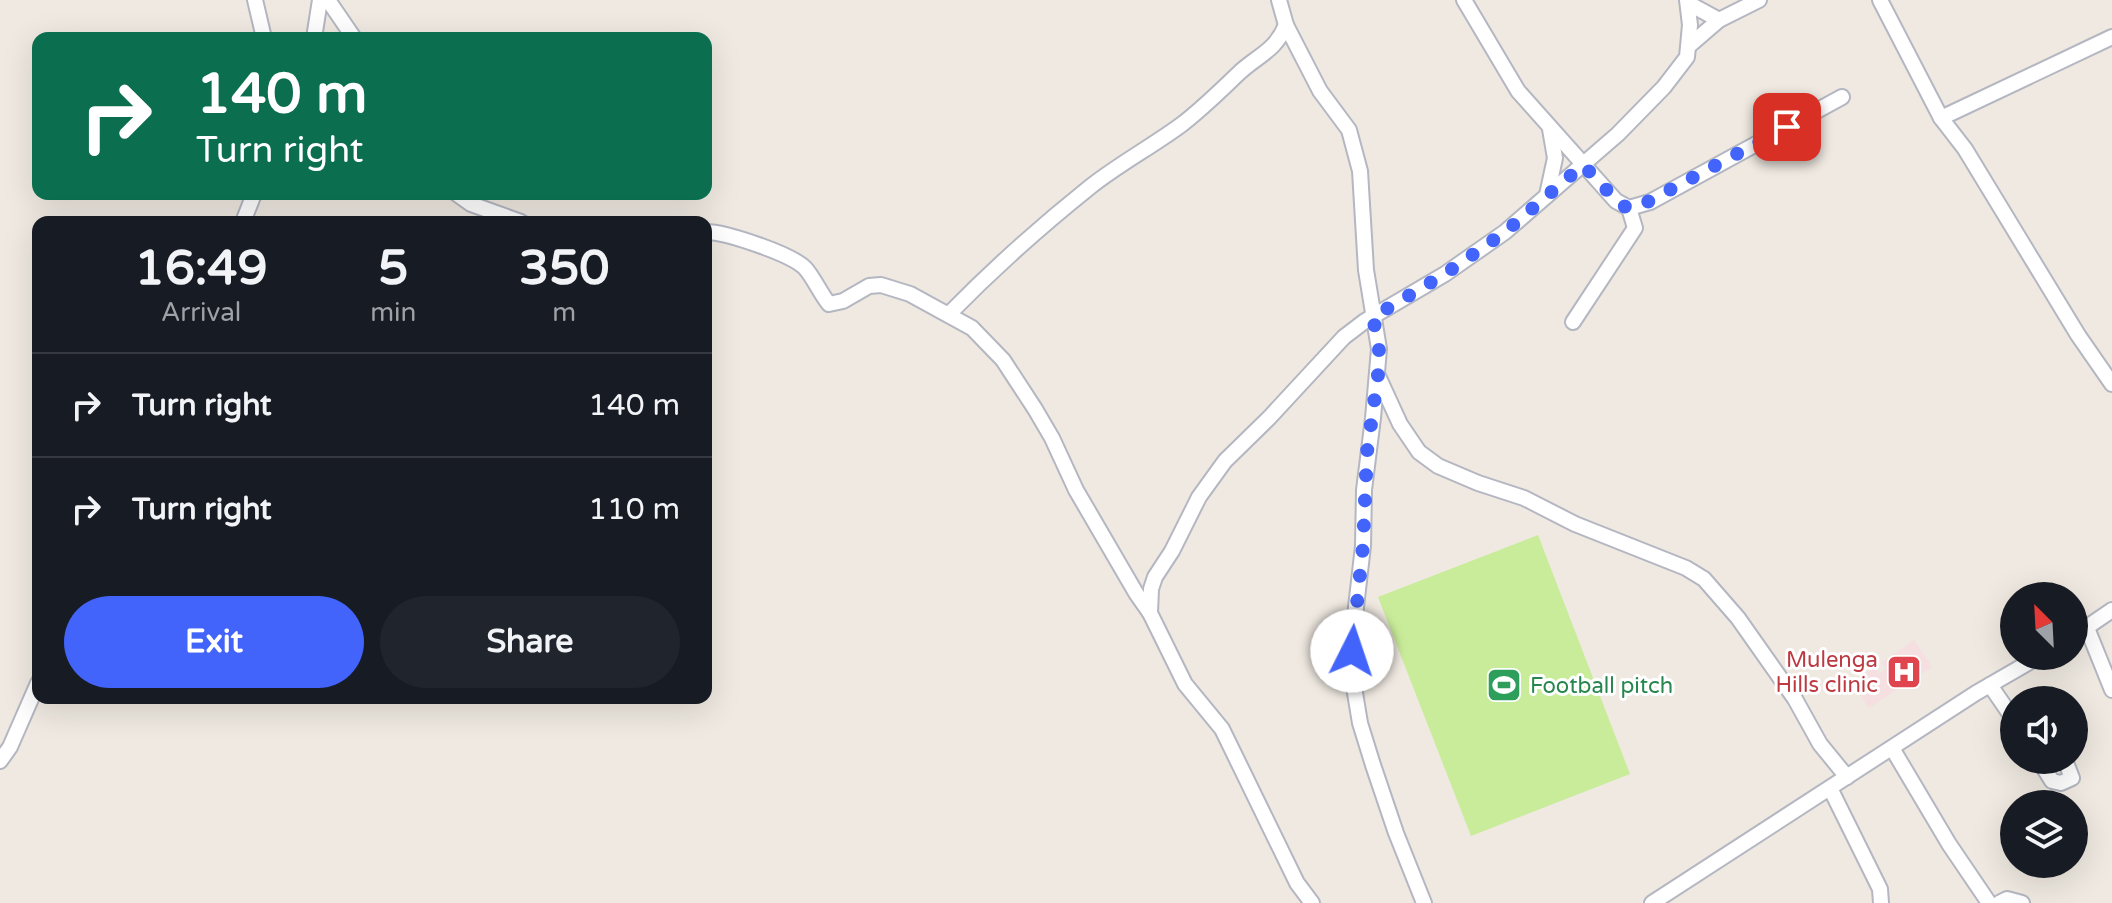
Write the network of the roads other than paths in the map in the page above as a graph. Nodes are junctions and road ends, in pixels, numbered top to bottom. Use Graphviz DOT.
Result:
graph roads {
  1 [pos="255,0"];
  2 [pos="320,0"];
  3 [pos="328,0"];
  4 [pos="1279,0"];
  5 [pos="1464,0"];
  6 [pos="1759,0"];
  7 [pos="1880,0"];
  8 [pos="1687,2"];
  9 [pos="1719,20"];
  10 [pos="1286,25"];
  11 [pos="263,32"];
  12 [pos="315,32"];
  13 [pos="350,32"];
  14 [pos="2112,37"];
  15 [pos="1690,45"];
  16 [pos="1842,97"];
  17 [pos="1941,118"];
  18 [pos="1549,128"];
  19 [pos="1583,165"];
  20 [pos="1547,195"];
  21 [pos="465,200"];
  22 [pos="1629,208"];
  23 [pos="504,216"];
  24 [pos="712,233"];
  25 [pos="949,314"];
  26 [pos="1373,317"];
  27 [pos="1573,322"];
  28 [pos="1378,375"];
  29 [pos="2112,384"];
  30 [pos="2112,610"];
  31 [pos="1150,613"];
  32 [pos="2088,627"];
  33 [pos="2088,645"];
  34 [pos="2016,670"];
  35 [pos="1990,685"];
  36 [pos="2112,690"];
  37 [pos="32,697"];
  38 [pos="2000,700"];
  39 [pos="1892,748"];
  40 [pos="0,761"];
  41 [pos="2048,774"];
  42 [pos="2070,774"];
  43 [pos="1847,777"];
  44 [pos="1830,788"];
  45 [pos="1312,903"];
  46 [pos="1424,903"];
  47 [pos="1652,903"];
  48 [pos="1881,903"];
  49 [pos="1989,903"];
  50 [pos="1999,903"];
  51 [pos="2022,903"];
  1 -- 11 [label="street"];
  2 -- 12 [label="street"];
  3 -- 13 [label="street"];
  4 -- 10 [label="street"];
  5 -- 18 [label="street"];
  6 -- 9 [label="street"];
  7 -- 17 [label="street"];
  8 -- 9 [label="street"];
  8 -- 15 [label="street"];
  9 -- 15 [label="street"];
  10 -- 25 [label="street"];
  10 -- 26 [label="street"];
  14 -- 17 [label="street"];
  15 -- 19 [label="street"];
  16 -- 22 [label="street"];
  17 -- 29 [label="street"];
  18 -- 19 [label="street"];
  18 -- 20 [label="street"];
  19 -- 20 [label="street"];
  19 -- 22 [label="street"];
  20 -- 26 [label="street"];
  21 -- 23 [label="street"];
  22 -- 27 [label="street"];
  24 -- 25 [label="street"];
  25 -- 31 [label="street"];
  26 -- 28 [label="street"];
  26 -- 31 [label="street"];
  28 -- 43 [label="street"];
  28 -- 46 [label="street"];
  30 -- 32 [label="street"];
  31 -- 45 [label="street"];
  33 -- 36 [label="street"];
  34 -- 35 [label="street"];
  35 -- 38 [label="street"];
  35 -- 39 [label="street"];
  37 -- 40 [label="street"];
  39 -- 43 [label="street"];
  39 -- 49 [label="street"];
  41 -- 42 [label="street"];
  43 -- 44 [label="street"];
  44 -- 47 [label="street"];
  44 -- 48 [label="street"];
  50 -- 51 [label="street"];
}
